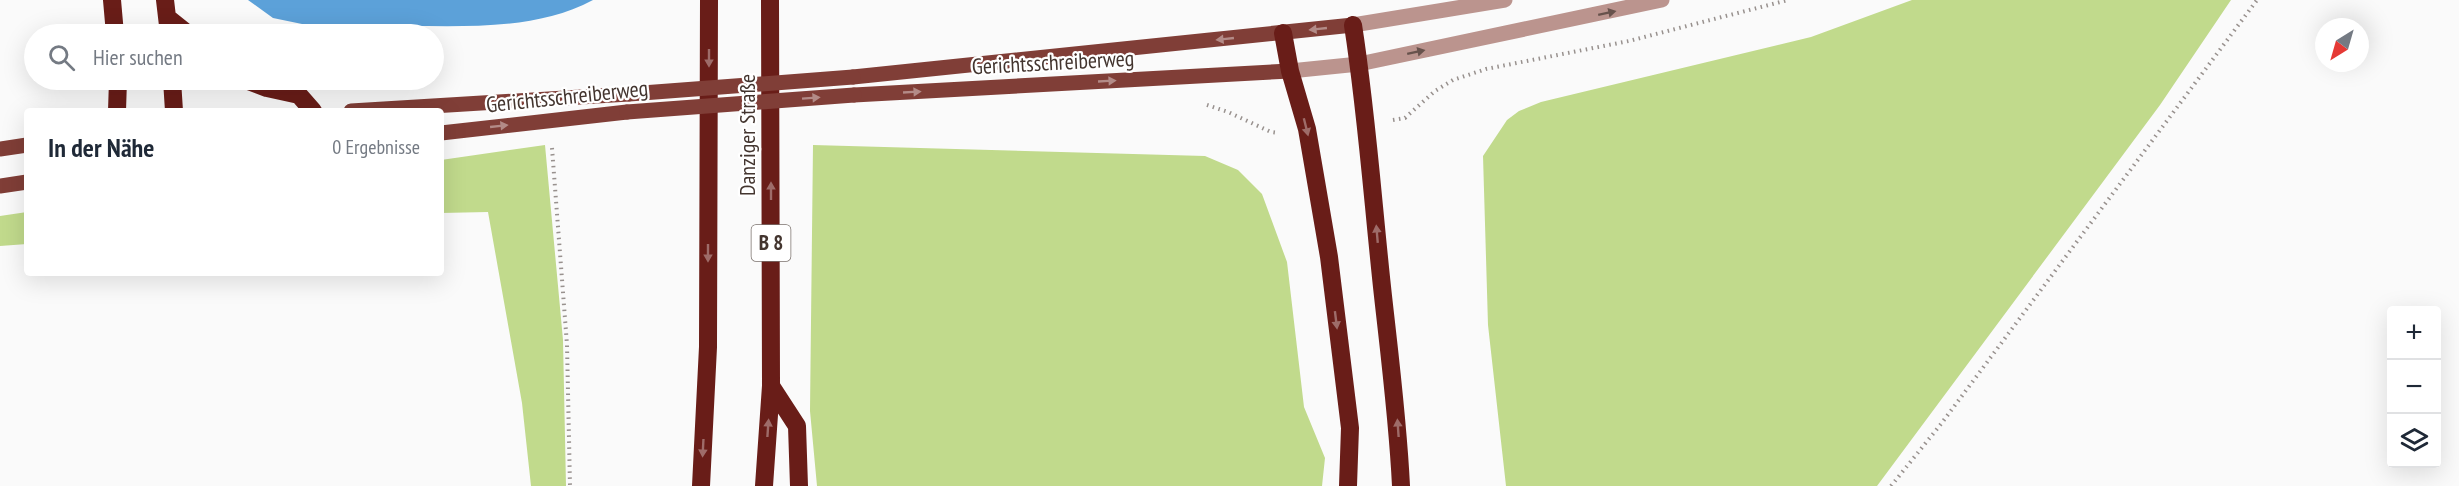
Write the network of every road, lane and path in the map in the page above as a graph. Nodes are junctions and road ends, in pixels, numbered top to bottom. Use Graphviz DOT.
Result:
graph roads {
  1 [pos="112,0"];
  2 [pos="709,0"];
  3 [pos="770,0"];
  4 [pos="1505,0"];
  5 [pos="1662,0"];
  6 [pos="2257,0"];
  7 [pos="114,24"];
  8 [pos="1353,25"];
  9 [pos="1283,33"];
  10 [pos="1359,64"];
  11 [pos="1290,71"];
  12 [pos="117,90"];
  13 [pos="173,90"];
  14 [pos="278,90"];
  15 [pos="117,108"];
  16 [pos="174,108"];
  17 [pos="311,108"];
  18 [pos="400,108"];
  19 [pos="444,133"];
  20 [pos="551,140"];
  21 [pos="24,145"];
  22 [pos="0,149"];
  23 [pos="24,182"];
  24 [pos="0,186"];
  25 [pos="771,386"];
  26 [pos="570,486"];
  27 [pos="701,486"];
  28 [pos="764,486"];
  29 [pos="800,486"];
  30 [pos="1348,486"];
  31 [pos="1401,486"];
  32 [pos="1891,486"];
  1 -- 7 [label="highway"];
  2 -- 27 [label="highway, Danziger Straße, one-way"];
  25 -- 3 [label="highway, Danziger Straße / B 8, one-way"];
  4 -- 8 [label="street, Gerichtsschreiberweg"];
  10 -- 5 [label="street, Gerichtsschreiberweg, one-way"];
  6 -- 32 [label="path"];
  8 -- 9 [label="main road, Gerichtsschreiberweg, one-way"];
  8 -- 10 [label="highway"];
  9 -- 11 [label="highway"];
  9 -- 18 [label="main road, Gerichtsschreiberweg, one-way, bridge"];
  10 -- 11 [label="street, Gerichtsschreiberweg"];
  31 -- 10 [label="highway, one-way"];
  19 -- 11 [label="main road, Gerichtsschreiberweg, one-way, bridge"];
  11 -- 30 [label="highway, one-way"];
  12 -- 15 [label="highway"];
  13 -- 16 [label="highway"];
  14 -- 17 [label="highway"];
  20 -- 26 [label="path"];
  21 -- 22 [label="main road"];
  23 -- 24 [label="main road"];
  28 -- 25 [label="highway, Danziger Straße / B 8, one-way"];
  25 -- 29 [label="highway"];
}
